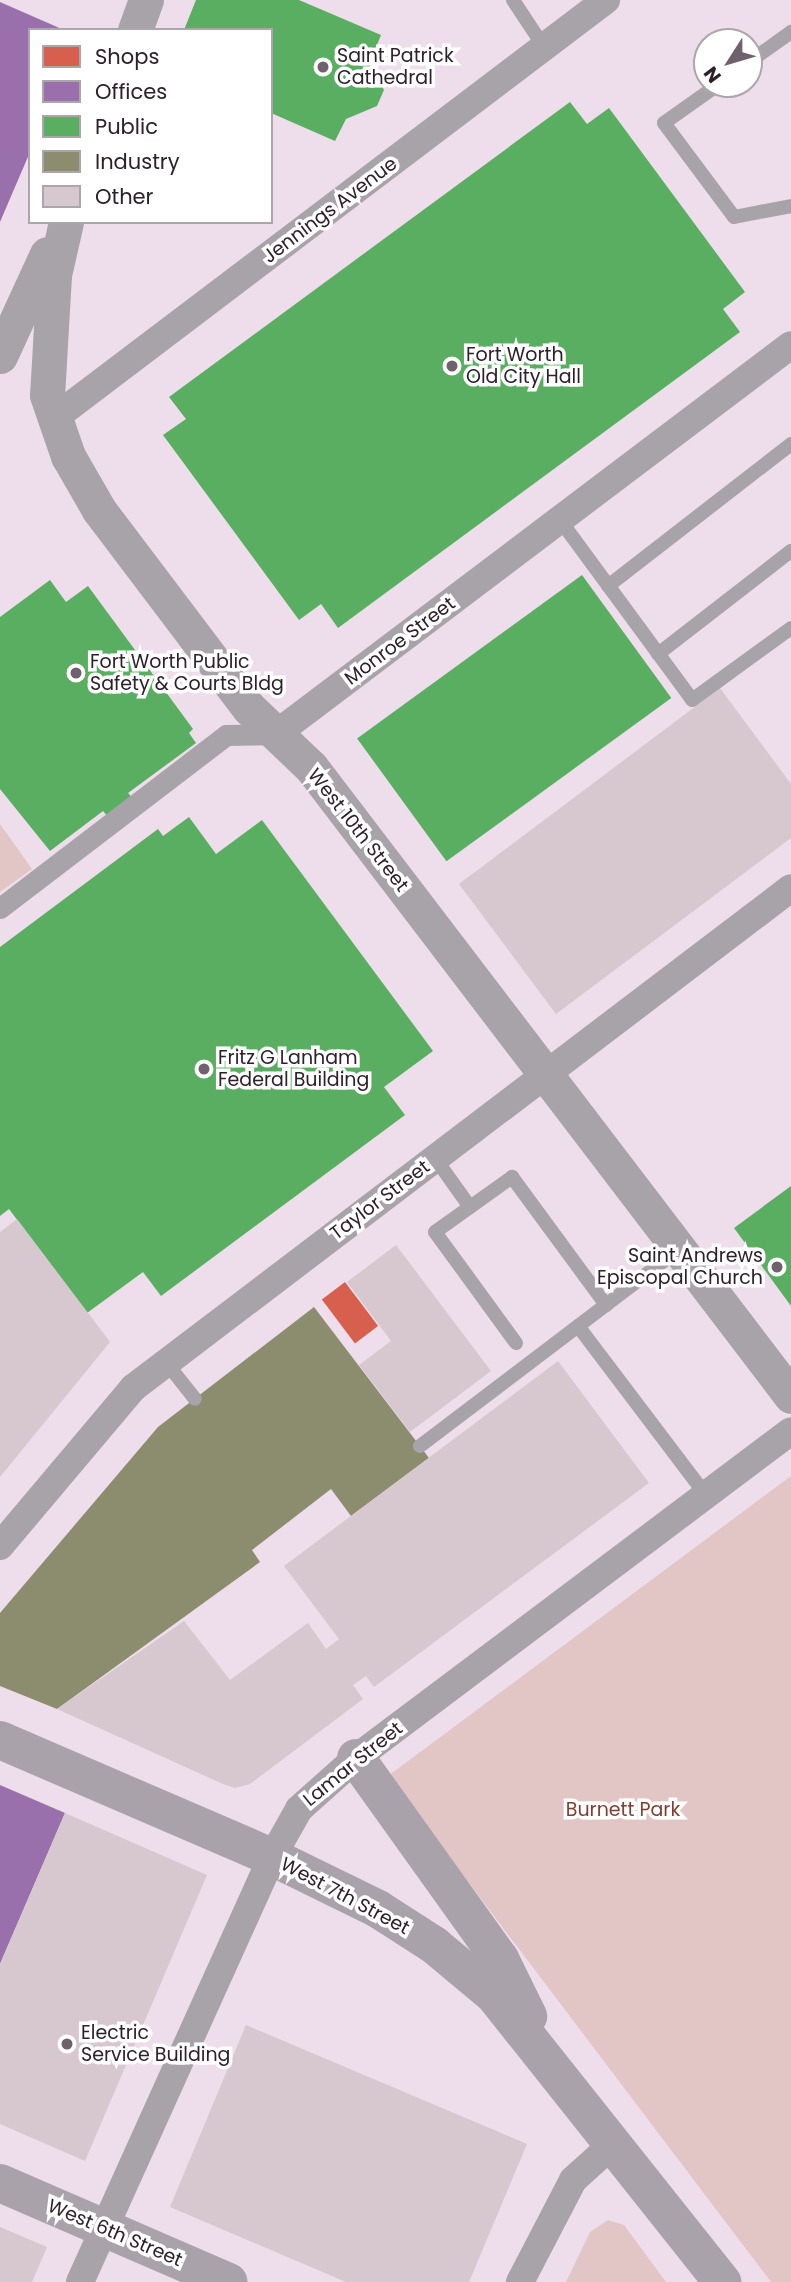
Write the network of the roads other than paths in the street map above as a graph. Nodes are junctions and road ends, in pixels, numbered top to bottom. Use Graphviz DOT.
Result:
graph roads {
  1 [pos="146,0"];
  2 [pos="513,0"];
  3 [pos="606,0"];
  4 [pos="136,28"];
  5 [pos="791,32"];
  6 [pos="544,47"];
  7 [pos="763,52"];
  8 [pos="699,98"];
  9 [pos="791,206"];
  10 [pos="63,224"];
  11 [pos="64,224"];
  12 [pos="791,345"];
  13 [pos="0,356"];
  14 [pos="53,419"];
  15 [pos="791,444"];
  16 [pos="560,520"];
  17 [pos="791,551"];
  18 [pos="608,586"];
  19 [pos="791,628"];
  20 [pos="658,654"];
  21 [pos="276,734"];
  22 [pos="791,888"];
  23 [pos="0,908"];
  24 [pos="545,1074"];
  25 [pos="435,1158"];
  26 [pos="470,1207"];
  27 [pos="679,1250"];
  28 [pos="606,1306"];
  29 [pos="578,1326"];
  30 [pos="516,1343"];
  31 [pos="166,1362"];
  32 [pos="791,1396"];
  33 [pos="195,1399"];
  34 [pos="791,1431"];
  35 [pos="420,1446"];
  36 [pos="706,1495"];
  37 [pos="0,1546"];
  38 [pos="0,1740"];
  39 [pos="356,1758"];
  40 [pos="272,1857"];
  41 [pos="550,2062"];
  42 [pos="614,2143"];
  43 [pos="0,2183"];
  44 [pos="102,2227"];
  45 [pos="80,2282"];
  46 [pos="229,2282"];
  47 [pos="520,2282"];
  48 [pos="722,2282"];
  1 -- 4 [label="street"];
  2 -- 6 [label="lane"];
  3 -- 6 [label="street, Jennings Avenue"];
  5 -- 7 [label="lane"];
  6 -- 14 [label="street, Jennings Avenue"];
  8 -- 9 [label="lane"];
  10 -- 13 [label="street"];
  11 -- 14 [label="street, West 10th Street"];
  12 -- 16 [label="street, Monroe Street"];
  14 -- 21 [label="street, West 10th Street"];
  15 -- 18 [label="lane"];
  16 -- 18 [label="lane"];
  16 -- 21 [label="street, Monroe Street"];
  17 -- 20 [label="lane"];
  18 -- 20 [label="lane"];
  19 -- 20 [label="lane"];
  21 -- 23 [label="street"];
  21 -- 24 [label="street, West 10th Street"];
  22 -- 24 [label="street, Taylor Street"];
  24 -- 25 [label="street, Taylor Street"];
  24 -- 27 [label="street, West 10th Street"];
  25 -- 26 [label="lane"];
  25 -- 31 [label="street, Taylor Street"];
  26 -- 28 [label="lane"];
  26 -- 30 [label="lane"];
  27 -- 28 [label="lane"];
  27 -- 32 [label="street, West 10th Street"];
  28 -- 29 [label="lane"];
  29 -- 35 [label="lane"];
  29 -- 36 [label="lane"];
  31 -- 33 [label="lane"];
  31 -- 37 [label="street, Taylor Street"];
  34 -- 36 [label="street, Lamar Street"];
  36 -- 39 [label="street, Lamar Street"];
  38 -- 40 [label="main road, West 7th Street"];
  39 -- 40 [label="street, Lamar Street"];
  39 -- 41 [label="main road"];
  40 -- 41 [label="main road, West 7th Street"];
  40 -- 44 [label="street, Lamar Street"];
  41 -- 42 [label="main road, West 7th Street"];
  42 -- 47 [label="street"];
  42 -- 48 [label="main road, West 7th Street"];
  43 -- 44 [label="main road, West 6th Street"];
  44 -- 45 [label="street, Lamar Street"];
  44 -- 46 [label="main road, West 6th Street"];
}
